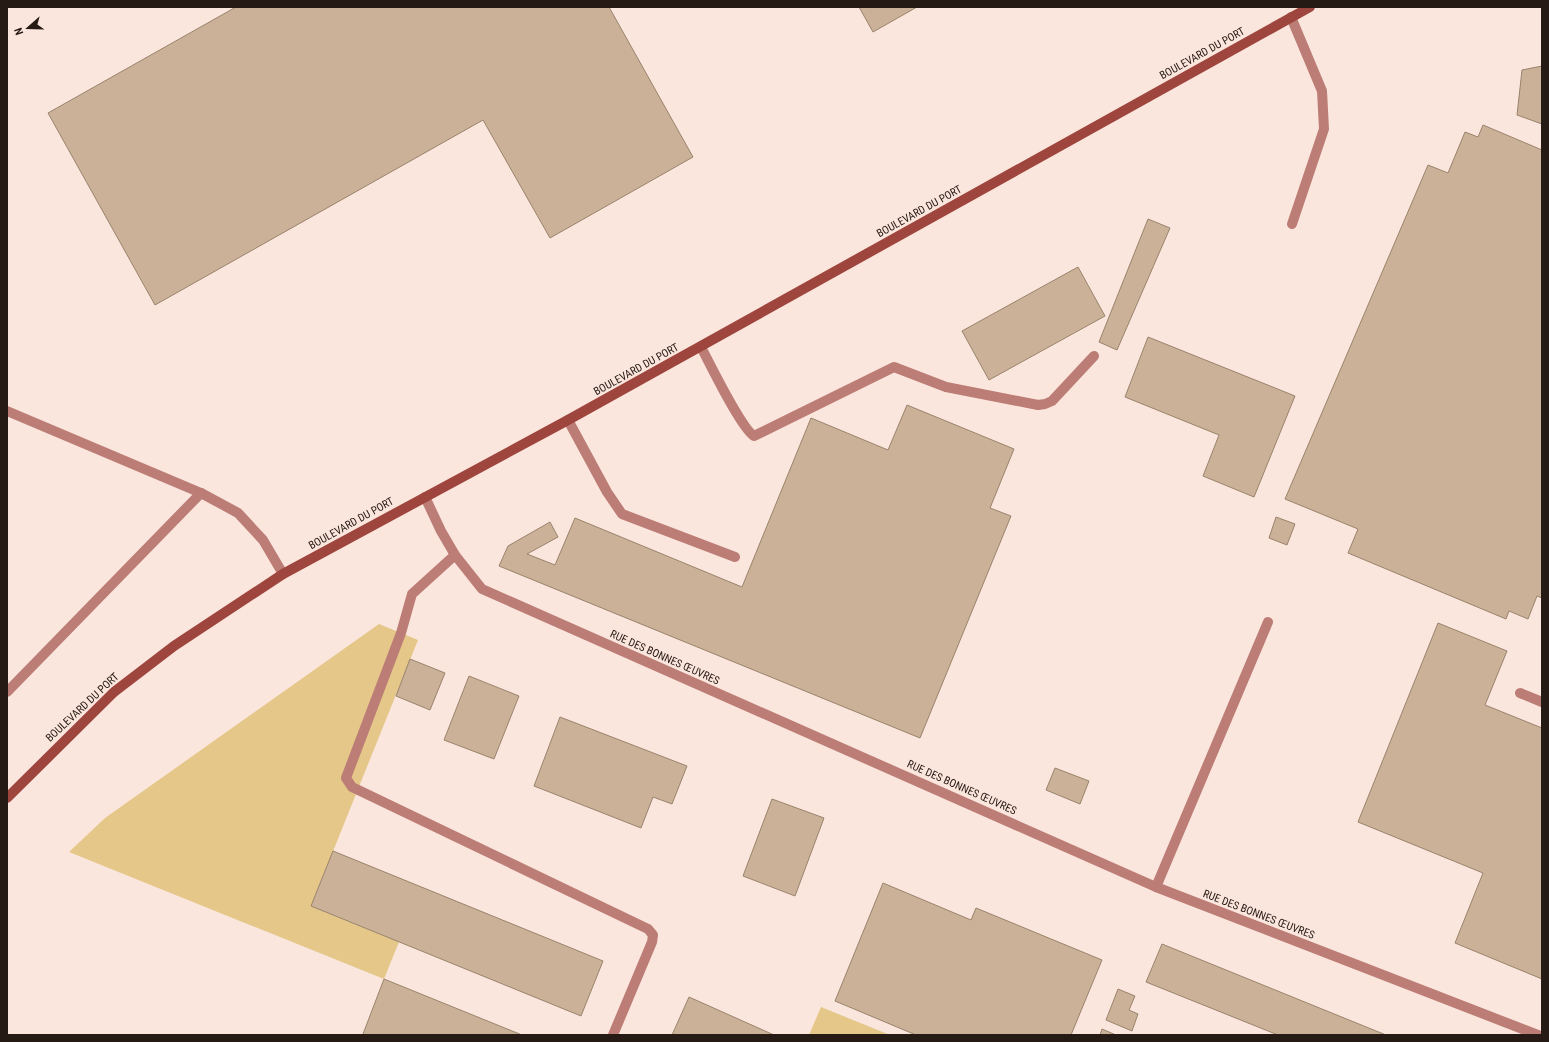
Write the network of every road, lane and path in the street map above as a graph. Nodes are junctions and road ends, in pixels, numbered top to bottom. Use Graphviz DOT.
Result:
graph roads {
  1 [pos="1310,7"];
  2 [pos="1291,17"];
  3 [pos="1292,224"];
  4 [pos="700,346"];
  5 [pos="1094,356"];
  6 [pos="7,411"];
  7 [pos="568,420"];
  8 [pos="201,492"];
  9 [pos="425,497"];
  10 [pos="455,554"];
  11 [pos="736,557"];
  12 [pos="283,574"];
  13 [pos="1268,622"];
  14 [pos="7,692"];
  15 [pos="1520,693"];
  16 [pos="1542,702"];
  17 [pos="7,798"];
  18 [pos="1156,887"];
  19 [pos="613,1035"];
  20 [pos="1538,1035"];
  1 -- 2 [label="main road, BOULEVARD DU PORT"];
  2 -- 3 [label="lane"];
  2 -- 4 [label="main road, BOULEVARD DU PORT"];
  4 -- 5 [label="lane"];
  4 -- 7 [label="main road, BOULEVARD DU PORT"];
  6 -- 8 [label="lane"];
  7 -- 9 [label="main road, BOULEVARD DU PORT"];
  7 -- 11 [label="lane"];
  8 -- 12 [label="lane"];
  8 -- 14 [label="lane"];
  9 -- 10 [label="lane, RUE DES BONNES ŒUVRES"];
  9 -- 12 [label="main road, BOULEVARD DU PORT"];
  10 -- 18 [label="lane, RUE DES BONNES ŒUVRES"];
  10 -- 19 [label="lane"];
  12 -- 17 [label="main road, BOULEVARD DU PORT"];
  13 -- 18 [label="lane"];
  15 -- 16 [label="lane"];
  18 -- 20 [label="lane, RUE DES BONNES ŒUVRES"];
}
